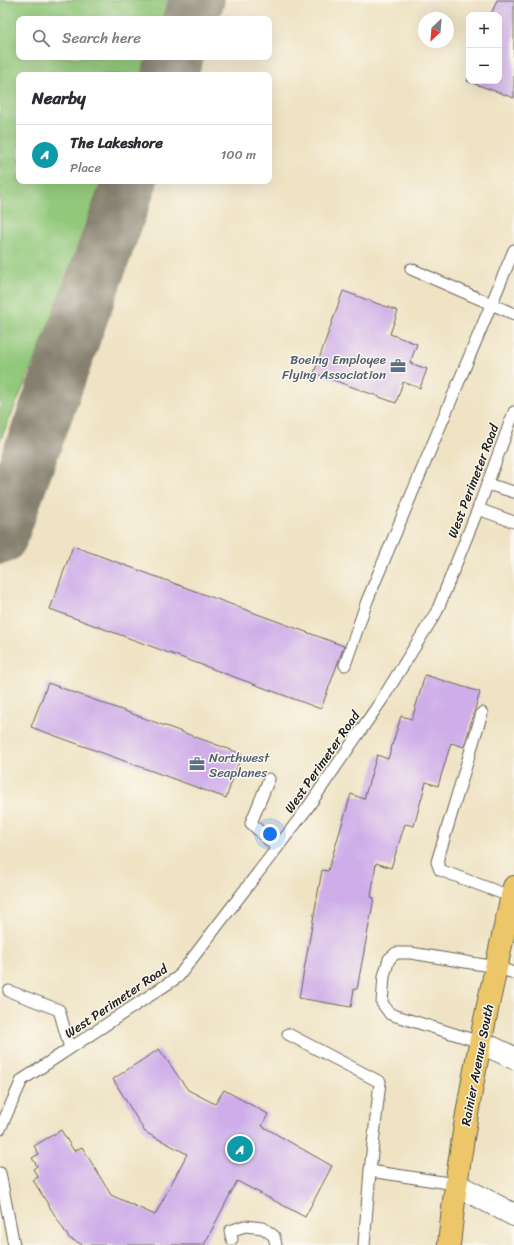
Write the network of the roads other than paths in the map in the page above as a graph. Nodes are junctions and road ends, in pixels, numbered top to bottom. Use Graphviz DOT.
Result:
graph roads {
  1 [pos="514,250"];
  2 [pos="411,269"];
  3 [pos="492,304"];
  4 [pos="514,314"];
  5 [pos="514,412"];
  6 [pos="487,484"];
  7 [pos="514,492"];
  8 [pos="478,509"];
  9 [pos="514,522"];
  10 [pos="346,665"];
  11 [pos="482,713"];
  12 [pos="269,779"];
  13 [pos="277,848"];
  14 [pos="513,892"];
  15 [pos="510,924"];
  16 [pos="505,970"];
  17 [pos="9,991"];
  18 [pos="288,1034"];
  19 [pos="480,1042"];
  20 [pos="70,1048"];
  21 [pos="514,1058"];
  22 [pos="0,1129"];
  23 [pos="370,1171"];
  24 [pos="0,1173"];
  25 [pos="455,1184"];
  26 [pos="514,1215"];
  27 [pos="232,1239"];
  28 [pos="14,1245"];
  29 [pos="276,1245"];
  30 [pos="364,1245"];
  31 [pos="449,1245"];
  1 -- 3 [label="lane"];
  2 -- 3 [label="lane"];
  3 -- 4 [label="lane"];
  3 -- 10 [label="lane"];
  5 -- 6 [label="lane, West Perimeter Road"];
  6 -- 7 [label="lane"];
  6 -- 8 [label="lane, West Perimeter Road"];
  8 -- 9 [label="lane"];
  8 -- 13 [label="lane, West Perimeter Road"];
  11 -- 14 [label="lane"];
  12 -- 13 [label="lane"];
  13 -- 20 [label="lane, West Perimeter Road"];
  14 -- 15 [label="main road, Rainier Avenue South"];
  15 -- 16 [label="main road, Rainier Avenue South"];
  16 -- 19 [label="main road, Rainier Avenue South"];
  16 -- 19 [label="lane"];
  17 -- 20 [label="lane"];
  18 -- 23 [label="lane"];
  19 -- 21 [label="street"];
  19 -- 25 [label="main road, Rainier Avenue South"];
  20 -- 22 [label="lane, West Perimeter Road"];
  23 -- 25 [label="lane"];
  23 -- 30 [label="lane"];
  24 -- 28 [label="lane"];
  25 -- 26 [label="street"];
  25 -- 31 [label="main road, Rainier Avenue South"];
  27 -- 29 [label="lane"];
}
